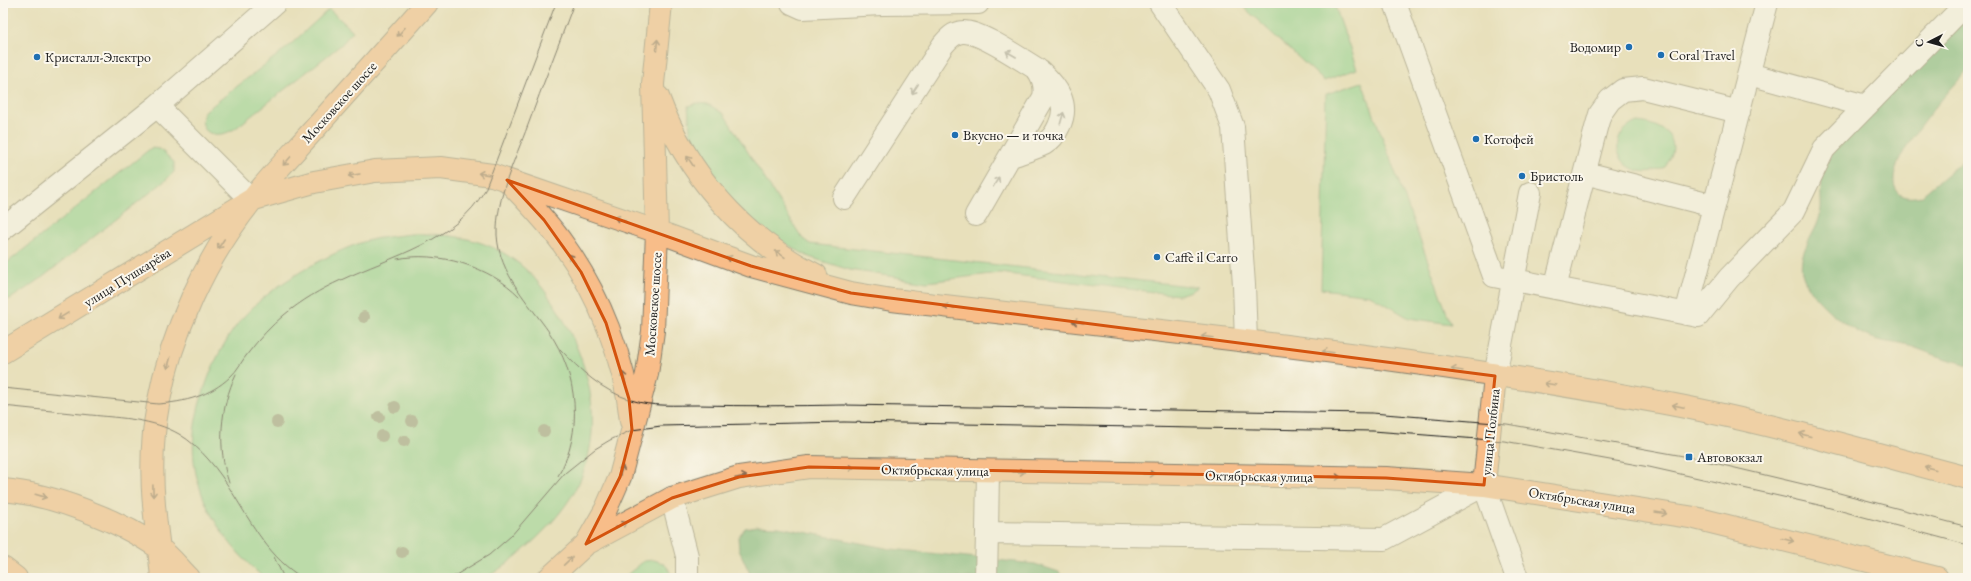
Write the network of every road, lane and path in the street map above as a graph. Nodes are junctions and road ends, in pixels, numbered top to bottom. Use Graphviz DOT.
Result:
graph roads {
  1 [pos="275,3"];
  2 [pos="427,3"];
  3 [pos="660,3"];
  4 [pos="792,3"];
  5 [pos="978,3"];
  6 [pos="1160,3"];
  7 [pos="1395,3"];
  8 [pos="1767,3"];
  9 [pos="1967,3"];
  10 [pos="1749,74"];
  11 [pos="653,84"];
  12 [pos="157,106"];
  13 [pos="1866,106"];
  14 [pos="1739,112"];
  15 [pos="1584,173"];
  16 [pos="507,180"];
  17 [pos="1530,194"];
  18 [pos="844,198"];
  19 [pos="251,200"];
  20 [pos="1714,206"];
  21 [pos="976,215"];
  22 [pos="3,229"];
  23 [pos="657,232"];
  24 [pos="1513,280"];
  25 [pos="1555,288"];
  26 [pos="851,293"];
  27 [pos="1686,314"];
  28 [pos="12,340"];
  29 [pos="1246,341"];
  30 [pos="3,352"];
  31 [pos="1495,376"];
  32 [pos="632,430"];
  33 [pos="988,472"];
  34 [pos="1968,478"];
  35 [pos="1484,485"];
  36 [pos="3,490"];
  37 [pos="672,498"];
  38 [pos="987,533"];
  39 [pos="586,544"];
  40 [pos="160,548"];
  41 [pos="3,568"];
  42 [pos="16,578"];
  43 [pos="162,578"];
  44 [pos="189,578"];
  45 [pos="549,578"];
  46 [pos="687,578"];
  47 [pos="986,578"];
  48 [pos="1516,578"];
  49 [pos="1937,578"];
  1 -- 12 [label="street"];
  2 -- 19 [label="main road, Московское шоссе, one-way"];
  11 -- 3 [label="main road, Московское шоссе, one-way"];
  4 -- 5 [label="street"];
  6 -- 29 [label="street"];
  7 -- 24 [label="street"];
  8 -- 10 [label="street"];
  9 -- 13 [label="street"];
  10 -- 13 [label="street"];
  10 -- 14 [label="street"];
  11 -- 23 [label="main road, Московское шоссе"];
  26 -- 11 [label="main road, one-way"];
  12 -- 19 [label="street"];
  12 -- 22 [label="street"];
  13 -- 27 [label="street"];
  14 -- 15 [label="street"];
  14 -- 20 [label="street"];
  15 -- 20 [label="street"];
  15 -- 25 [label="street"];
  16 -- 19 [label="main road, one-way"];
  23 -- 16 [label="main road, one-way"];
  32 -- 16 [label="main road, one-way"];
  17 -- 24 [label="street"];
  21 -- 18 [label="street, one-way"];
  19 -- 28 [label="main road, улица Пушкарёва, one-way"];
  19 -- 40 [label="main road, one-way"];
  20 -- 27 [label="street"];
  26 -- 23 [label="main road, one-way"];
  23 -- 32 [label="main road, Московское шоссе"];
  24 -- 25 [label="street"];
  24 -- 31 [label="street"];
  25 -- 27 [label="street"];
  29 -- 26 [label="main road, one-way"];
  28 -- 30 [label="main road, улица Пушкарёва"];
  31 -- 29 [label="main road, one-way"];
  34 -- 31 [label="main road, one-way"];
  31 -- 35 [label="main road, улица Полбина"];
  39 -- 32 [label="main road, Московское шоссе, one-way"];
  33 -- 35 [label="main road, Октябрьская улица, one-way"];
  37 -- 33 [label="main road, Октябрьская улица, one-way"];
  33 -- 38 [label="street"];
  35 -- 38 [label="street"];
  35 -- 48 [label="street, улица Полбина"];
  35 -- 49 [label="main road, Октябрьская улица, one-way"];
  36 -- 40 [label="main road, one-way"];
  39 -- 37 [label="main road, Октябрьская улица, one-way"];
  37 -- 46 [label="street"];
  38 -- 47 [label="street"];
  45 -- 39 [label="main road, Московское шоссе, one-way"];
  40 -- 43 [label="main road"];
  40 -- 44 [label="main road"];
  41 -- 42 [label="main road"];
}
